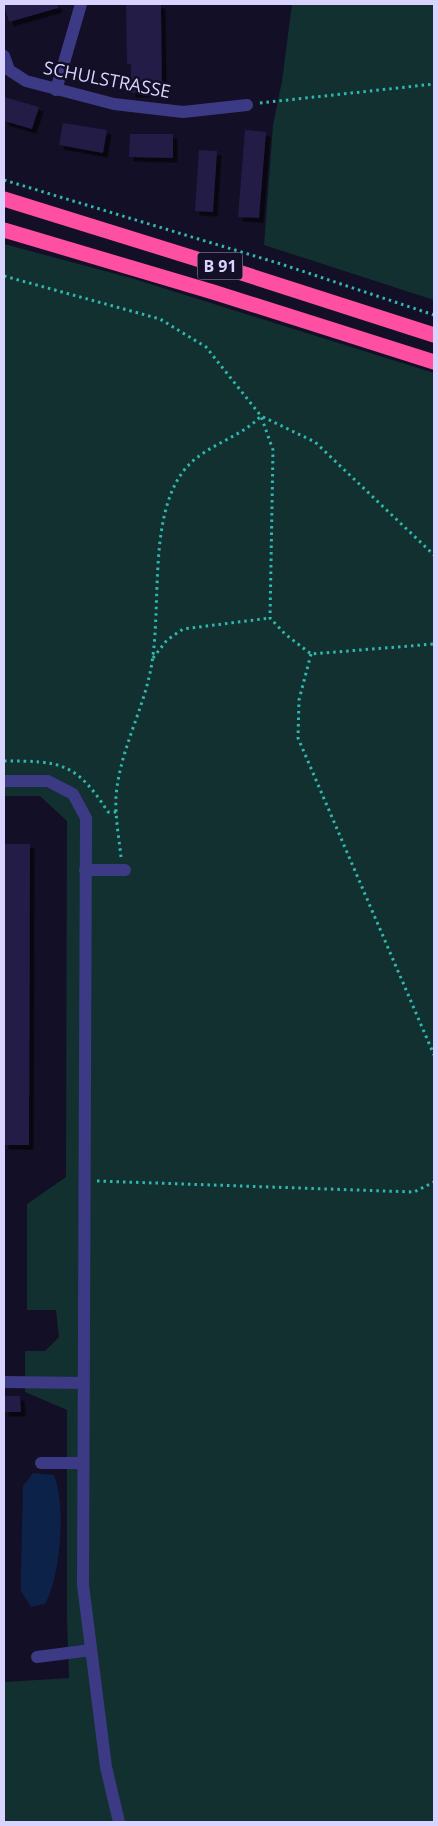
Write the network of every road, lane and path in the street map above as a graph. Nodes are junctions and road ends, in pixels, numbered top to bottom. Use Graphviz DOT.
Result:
graph roads {
  1 [pos="81,4"];
  2 [pos="4,56"];
  3 [pos="434,84"];
  4 [pos="56,90"];
  5 [pos="247,105"];
  6 [pos="4,180"];
  7 [pos="4,199"];
  8 [pos="4,230"];
  9 [pos="4,276"];
  10 [pos="434,315"];
  11 [pos="434,335"];
  12 [pos="434,362"];
  13 [pos="261,416"];
  14 [pos="434,555"];
  15 [pos="270,618"];
  16 [pos="434,644"];
  17 [pos="311,654"];
  18 [pos="152,659"];
  19 [pos="4,781"];
  20 [pos="96,794"];
  21 [pos="117,812"];
  22 [pos="85,870"];
  23 [pos="124,870"];
  24 [pos="434,1055"];
  25 [pos="84,1180"];
  26 [pos="434,1182"];
  27 [pos="4,1382"];
  28 [pos="84,1383"];
  29 [pos="41,1463"];
  30 [pos="83,1463"];
  31 [pos="91,1650"];
  32 [pos="37,1656"];
  33 [pos="120,1822"];
  1 -- 4 [label="street"];
  2 -- 4 [label="street, SCHULSTRASSE"];
  3 -- 5 [label="path"];
  4 -- 5 [label="street, SCHULSTRASSE"];
  6 -- 10 [label="path"];
  7 -- 11 [label="highway, B 91"];
  8 -- 12 [label="highway, B 91"];
  9 -- 13 [label="path"];
  13 -- 14 [label="path"];
  13 -- 15 [label="path"];
  13 -- 18 [label="path"];
  15 -- 17 [label="path"];
  15 -- 18 [label="path"];
  16 -- 17 [label="path"];
  17 -- 24 [label="path"];
  18 -- 21 [label="path"];
  19 -- 22 [label="street"];
  20 -- 21 [label="path"];
  21 -- 23 [label="path"];
  22 -- 23 [label="street"];
  22 -- 25 [label="street"];
  25 -- 26 [label="path"];
  25 -- 28 [label="street"];
  27 -- 28 [label="street"];
  28 -- 30 [label="street"];
  29 -- 30 [label="street"];
  30 -- 31 [label="street"];
  31 -- 32 [label="street"];
  31 -- 33 [label="street"];
}
